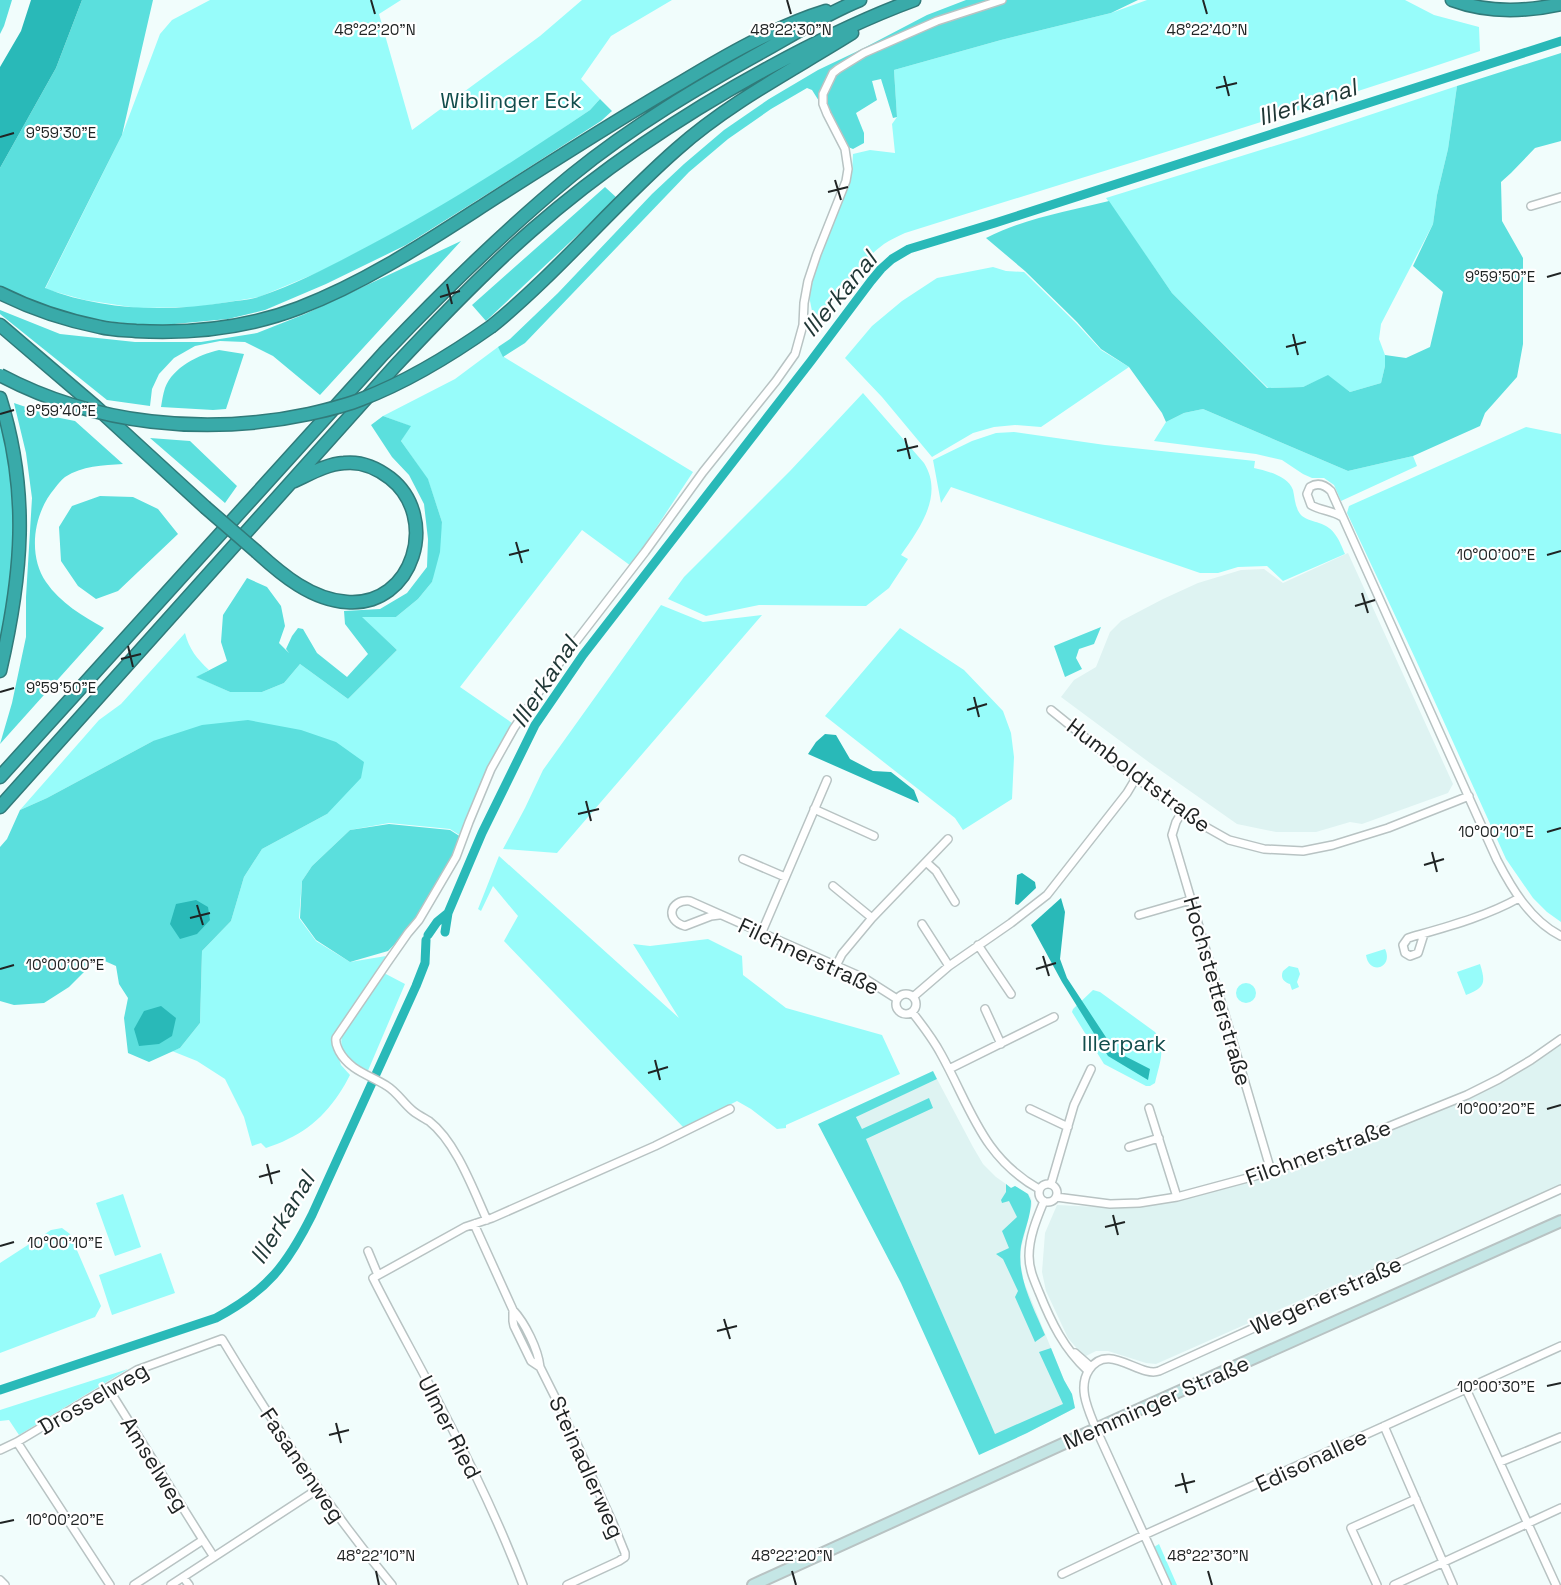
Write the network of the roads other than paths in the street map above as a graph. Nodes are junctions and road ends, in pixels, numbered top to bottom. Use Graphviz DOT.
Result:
graph roads {
  1 [pos="914,0"];
  2 [pos="1002,0"];
  3 [pos="1452,0"];
  4 [pos="855,2"];
  5 [pos="1561,4"];
  6 [pos="884,12"];
  7 [pos="1561,196"];
  8 [pos="1532,206"];
  9 [pos="0,293"];
  10 [pos="0,326"];
  11 [pos="0,375"];
  12 [pos="0,398"];
  13 [pos="288,483"];
  14 [pos="1342,517"];
  15 [pos="0,671"];
  16 [pos="1051,710"];
  17 [pos="0,777"];
  18 [pos="1136,778"];
  19 [pos="827,780"];
  20 [pos="1468,796"];
  21 [pos="0,807"];
  22 [pos="814,809"];
  23 [pos="1182,812"];
  24 [pos="874,836"];
  25 [pos="948,839"];
  26 [pos="743,859"];
  27 [pos="926,862"];
  28 [pos="785,877"];
  29 [pos="833,886"];
  30 [pos="1519,898"];
  31 [pos="1191,900"];
  32 [pos="955,902"];
  33 [pos="719,915"];
  34 [pos="1139,915"];
  35 [pos="872,918"];
  36 [pos="922,924"];
  37 [pos="761,934"];
  38 [pos="1424,934"];
  39 [pos="1561,936"];
  40 [pos="978,945"];
  41 [pos="837,966"];
  42 [pos="949,966"];
  43 [pos="1011,994"];
  44 [pos="913,997"];
  45 [pos="897,999"];
  46 [pos="985,1009"];
  47 [pos="912,1012"];
  48 [pos="1054,1017"];
  49 [pos="1561,1039"];
  50 [pos="1001,1044"];
  51 [pos="949,1069"];
  52 [pos="1091,1069"];
  53 [pos="1149,1108"];
  54 [pos="1030,1109"];
  55 [pos="730,1110"];
  56 [pos="1068,1127"];
  57 [pos="1159,1138"];
  58 [pos="1129,1147"];
  59 [pos="1271,1171"];
  60 [pos="1051,1184"];
  61 [pos="1039,1189"];
  62 [pos="1561,1190"];
  63 [pos="1056,1197"];
  64 [pos="1177,1197"];
  65 [pos="1044,1201"];
  66 [pos="487,1220"];
  67 [pos="1561,1221"];
  68 [pos="474,1224"];
  69 [pos="368,1251"];
  70 [pos="378,1275"];
  71 [pos="222,1339"];
  72 [pos="1561,1346"];
  73 [pos="1089,1369"];
  74 [pos="108,1388"];
  75 [pos="1466,1389"];
  76 [pos="1384,1426"];
  77 [pos="1096,1429"];
  78 [pos="1561,1437"];
  79 [pos="18,1442"];
  80 [pos="0,1450"];
  81 [pos="1500,1462"];
  82 [pos="318,1489"];
  83 [pos="1416,1499"];
  84 [pos="1561,1508"];
  85 [pos="1527,1524"];
  86 [pos="1144,1535"];
  87 [pos="203,1540"];
  88 [pos="214,1557"];
  89 [pos="1443,1562"];
  90 [pos="1062,1575"];
  91 [pos="183,1577"];
  92 [pos="0,1580"];
  93 [pos="584,1582"];
  94 [pos="5,1585"];
  95 [pos="110,1585"];
  96 [pos="134,1585"];
  97 [pos="171,1585"];
  98 [pos="189,1585"];
  99 [pos="391,1585"];
  100 [pos="524,1585"];
  101 [pos="567,1585"];
  102 [pos="753,1585"];
  103 [pos="1167,1585"];
  104 [pos="1377,1585"];
  105 [pos="1394,1585"];
  106 [pos="1453,1585"];
  107 [pos="1557,1585"];
  1 -- 6 [label="highway"];
  2 -- 66 [label="street"];
  3 -- 5 [label="highway"];
  4 -- 9 [label="highway"];
  4 -- 17 [label="highway"];
  6 -- 11 [label="highway, bridge"];
  6 -- 13 [label="highway"];
  7 -- 8 [label="street"];
  10 -- 13 [label="highway, bridge"];
  12 -- 15 [label="highway"];
  13 -- 21 [label="highway"];
  14 -- 14 [label="street"];
  14 -- 20 [label="street"];
  16 -- 18 [label="street, Humboldtstraße"];
  18 -- 23 [label="street, Humboldtstraße"];
  18 -- 40 [label="street"];
  19 -- 22 [label="street"];
  20 -- 23 [label="street, Humboldtstraße"];
  20 -- 30 [label="street"];
  22 -- 24 [label="street"];
  22 -- 28 [label="street"];
  23 -- 31 [label="street, Hochstetterstraße"];
  25 -- 27 [label="street"];
  26 -- 28 [label="street"];
  27 -- 32 [label="street"];
  27 -- 35 [label="street"];
  28 -- 37 [label="street"];
  29 -- 35 [label="street"];
  30 -- 38 [label="street"];
  30 -- 39 [label="street"];
  31 -- 34 [label="street"];
  31 -- 59 [label="street, Hochstetterstraße"];
  33 -- 33 [label="street, Filchnerstraße"];
  33 -- 37 [label="street, Filchnerstraße"];
  35 -- 41 [label="street"];
  36 -- 42 [label="street"];
  37 -- 41 [label="street, Filchnerstraße"];
  40 -- 42 [label="street"];
  40 -- 43 [label="street"];
  41 -- 45 [label="street, Filchnerstraße"];
  42 -- 44 [label="street"];
  44 -- 45 [label="street, Filchnerstraße"];
  44 -- 47 [label="street"];
  45 -- 47 [label="street, Filchnerstraße"];
  46 -- 50 [label="street"];
  47 -- 51 [label="street, Filchnerstraße"];
  48 -- 50 [label="street"];
  49 -- 59 [label="street, Filchnerstraße"];
  50 -- 51 [label="street"];
  51 -- 61 [label="street, Filchnerstraße"];
  52 -- 56 [label="street"];
  53 -- 57 [label="street"];
  54 -- 56 [label="street"];
  55 -- 66 [label="street"];
  56 -- 60 [label="street"];
  57 -- 58 [label="street"];
  57 -- 64 [label="street"];
  59 -- 64 [label="street, Filchnerstraße"];
  60 -- 61 [label="street"];
  60 -- 63 [label="street"];
  61 -- 65 [label="street"];
  62 -- 73 [label="street, Wegenerstraße"];
  63 -- 64 [label="street, Filchnerstraße"];
  63 -- 65 [label="street, Filchnerstraße"];
  65 -- 73 [label="street"];
  66 -- 68 [label="street"];
  67 -- 77 [label="main road, Memminger Straße"];
  68 -- 70 [label="street"];
  68 -- 93 [label="street, Steinadlerweg"];
  69 -- 70 [label="street, Ulmer Ried"];
  70 -- 100 [label="street, Ulmer Ried"];
  71 -- 74 [label="street, Drosselweg"];
  71 -- 82 [label="street, Fasanenweg"];
  72 -- 75 [label="street, Edisonallee"];
  73 -- 77 [label="street"];
  74 -- 79 [label="street, Drosselweg"];
  74 -- 87 [label="street, Amselweg"];
  75 -- 76 [label="street, Edisonallee"];
  75 -- 81 [label="street"];
  76 -- 83 [label="street"];
  76 -- 86 [label="street, Edisonallee"];
  77 -- 86 [label="street"];
  77 -- 102 [label="main road, Memminger Straße"];
  78 -- 81 [label="street"];
  79 -- 80 [label="street, Drosselweg"];
  79 -- 95 [label="street"];
  81 -- 85 [label="street"];
  82 -- 88 [label="street"];
  82 -- 99 [label="street, Fasanenweg"];
  83 -- 89 [label="street"];
  83 -- 104 [label="street"];
  84 -- 85 [label="street"];
  85 -- 89 [label="street"];
  85 -- 107 [label="street"];
  86 -- 90 [label="street, Edisonallee"];
  86 -- 103 [label="street"];
  87 -- 88 [label="street, Amselweg"];
  87 -- 96 [label="street"];
  88 -- 91 [label="street"];
  89 -- 105 [label="street"];
  89 -- 106 [label="street"];
  91 -- 97 [label="street"];
  91 -- 98 [label="street"];
  92 -- 94 [label="street"];
  93 -- 101 [label="street"];
}
